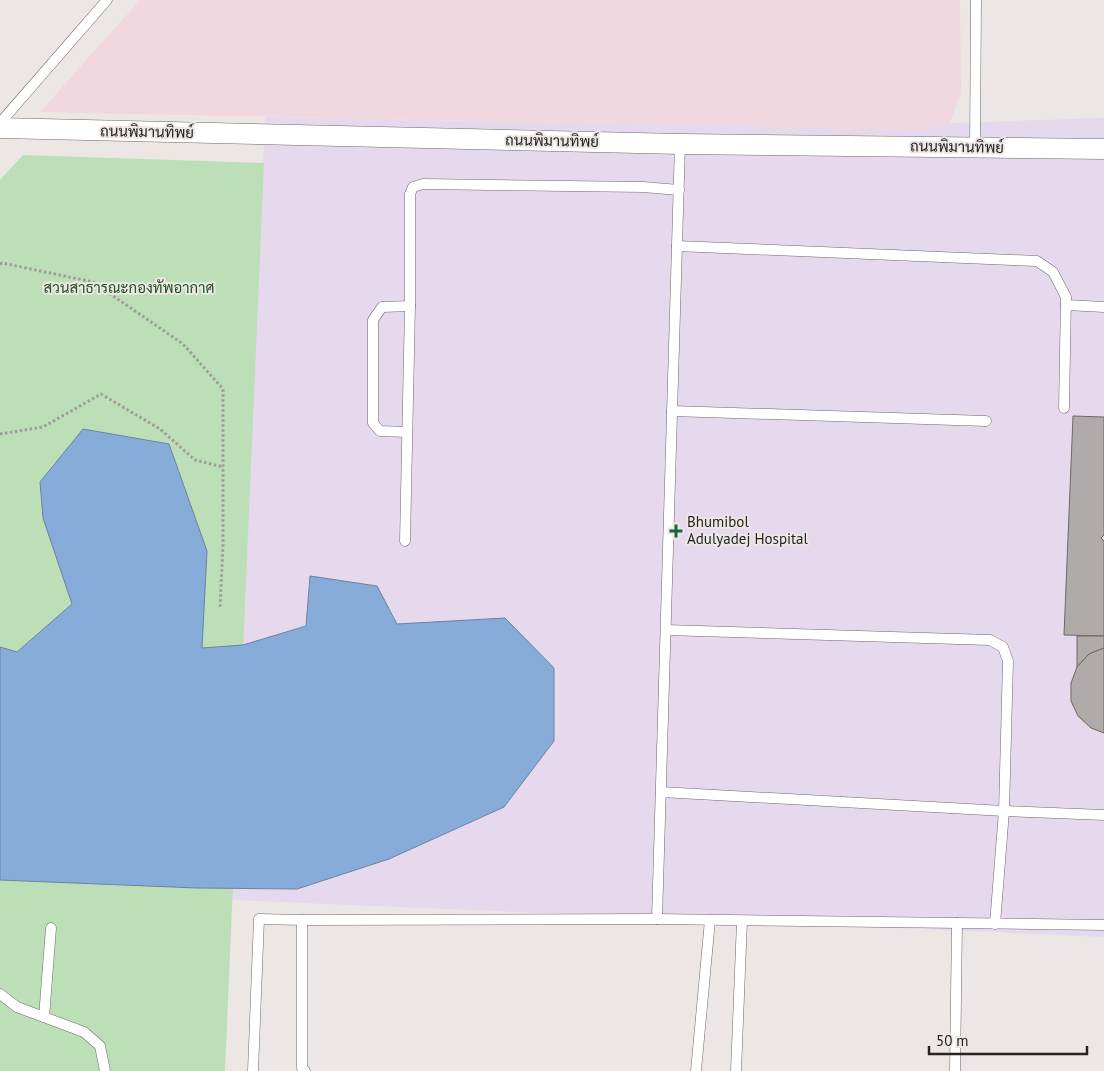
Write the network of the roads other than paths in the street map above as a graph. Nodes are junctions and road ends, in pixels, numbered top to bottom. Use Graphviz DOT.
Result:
graph roads {
  1 [pos="107,0"];
  2 [pos="976,0"];
  3 [pos="0,123"];
  4 [pos="0,128"];
  5 [pos="680,144"];
  6 [pos="975,148"];
  7 [pos="1104,149"];
  8 [pos="679,190"];
  9 [pos="677,246"];
  10 [pos="1066,305"];
  11 [pos="410,306"];
  12 [pos="1104,307"];
  13 [pos="1064,408"];
  14 [pos="672,412"];
  15 [pos="986,421"];
  16 [pos="407,432"];
  17 [pos="405,541"];
  18 [pos="666,630"];
  19 [pos="661,792"];
  20 [pos="1004,811"];
  21 [pos="1104,815"];
  22 [pos="657,919"];
  23 [pos="302,920"];
  24 [pos="710,920"];
  25 [pos="742,920"];
  26 [pos="957,923"];
  27 [pos="995,924"];
  28 [pos="1104,925"];
  29 [pos="51,928"];
  30 [pos="0,994"];
  31 [pos="44,1017"];
  32 [pos="104,1071"];
  33 [pos="252,1071"];
  34 [pos="305,1071"];
  35 [pos="696,1071"];
  36 [pos="736,1071"];
  37 [pos="955,1071"];
  1 -- 3 [label="lane"];
  2 -- 6 [label="lane"];
  4 -- 5 [label="street, ถนนพิมานทิพย์"];
  5 -- 6 [label="street, ถนนพิมานทิพย์"];
  5 -- 8 [label="lane"];
  6 -- 7 [label="street, ถนนพิมานทิพย์"];
  8 -- 9 [label="lane"];
  8 -- 11 [label="lane"];
  9 -- 10 [label="lane"];
  9 -- 14 [label="lane"];
  10 -- 12 [label="lane"];
  10 -- 13 [label="lane"];
  11 -- 16 [label="lane"];
  11 -- 16 [label="lane"];
  14 -- 15 [label="lane"];
  14 -- 18 [label="lane"];
  16 -- 17 [label="lane"];
  18 -- 19 [label="lane"];
  18 -- 20 [label="lane"];
  19 -- 20 [label="lane"];
  19 -- 22 [label="lane"];
  20 -- 21 [label="lane"];
  20 -- 27 [label="lane"];
  22 -- 23 [label="lane"];
  22 -- 24 [label="lane"];
  23 -- 33 [label="lane"];
  23 -- 34 [label="lane"];
  24 -- 25 [label="lane"];
  24 -- 35 [label="lane"];
  25 -- 26 [label="lane"];
  25 -- 36 [label="lane"];
  26 -- 27 [label="lane"];
  26 -- 37 [label="lane"];
  27 -- 28 [label="lane"];
  29 -- 31 [label="lane"];
  30 -- 31 [label="lane"];
  31 -- 32 [label="lane"];
}
